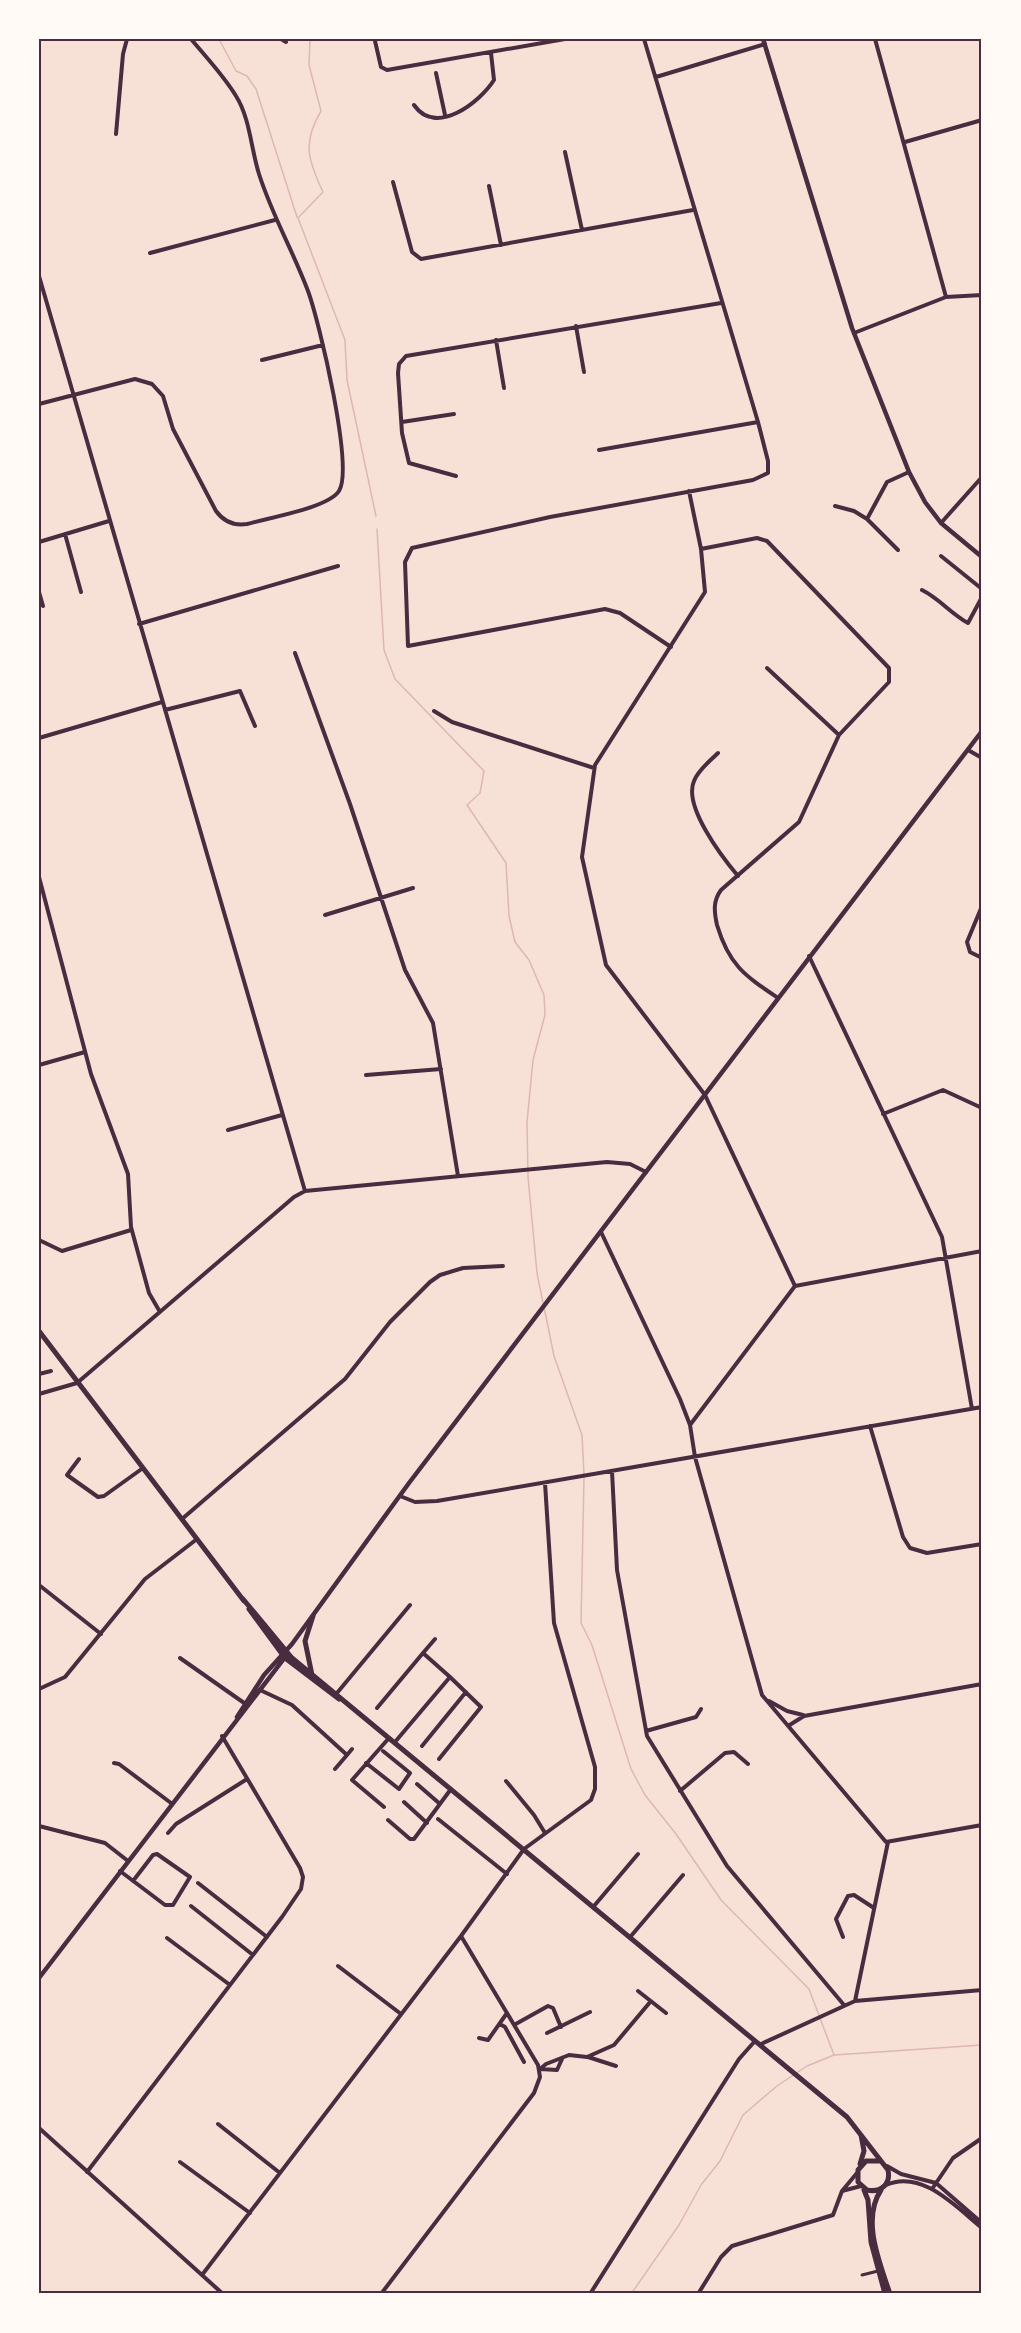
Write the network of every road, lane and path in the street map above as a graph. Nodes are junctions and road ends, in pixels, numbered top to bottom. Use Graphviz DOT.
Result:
graph roads {
  1 [pos="127,39"];
  2 [pos="191,39"];
  3 [pos="281,39"];
  4 [pos="565,39"];
  5 [pos="644,39"];
  6 [pos="877,39"];
  7 [pos="375,41"];
  8 [pos="764,41"];
  9 [pos="286,42"];
  10 [pos="491,53"];
  11 [pos="435,73"];
  12 [pos="656,77"];
  13 [pos="414,105"];
  14 [pos="445,116"];
  15 [pos="982,120"];
  16 [pos="116,134"];
  17 [pos="905,142"];
  18 [pos="565,152"];
  19 [pos="393,182"];
  20 [pos="489,186"];
  21 [pos="693,210"];
  22 [pos="275,220"];
  23 [pos="582,230"];
  24 [pos="501,245"];
  25 [pos="150,253"];
  26 [pos="39,276"];
  27 [pos="982,295"];
  28 [pos="946,297"];
  29 [pos="721,303"];
  30 [pos="576,326"];
  31 [pos="854,333"];
  32 [pos="496,340"];
  33 [pos="323,345"];
  34 [pos="262,360"];
  35 [pos="584,372"];
  36 [pos="504,388"];
  37 [pos="74,394"];
  38 [pos="39,404"];
  39 [pos="454,414"];
  40 [pos="402,422"];
  41 [pos="758,422"];
  42 [pos="599,450"];
  43 [pos="909,472"];
  44 [pos="456,476"];
  45 [pos="982,477"];
  46 [pos="689,491"];
  47 [pos="835,506"];
  48 [pos="867,519"];
  49 [pos="109,520"];
  50 [pos="940,523"];
  51 [pos="65,534"];
  52 [pos="39,542"];
  53 [pos="701,549"];
  54 [pos="898,550"];
  55 [pos="941,556"];
  56 [pos="982,557"];
  57 [pos="338,566"];
  58 [pos="982,589"];
  59 [pos="922,590"];
  60 [pos="39,592"];
  61 [pos="81,592"];
  62 [pos="982,597"];
  63 [pos="43,606"];
  64 [pos="139,624"];
  65 [pos="671,647"];
  66 [pos="295,653"];
  67 [pos="767,668"];
  68 [pos="162,702"];
  69 [pos="165,710"];
  70 [pos="434,711"];
  71 [pos="255,726"];
  72 [pos="982,731"];
  73 [pos="839,735"];
  74 [pos="39,738"];
  75 [pos="968,750"];
  76 [pos="718,753"];
  77 [pos="982,758"];
  78 [pos="594,768"];
  79 [pos="738,876"];
  80 [pos="39,877"];
  81 [pos="413,888"];
  82 [pos="381,897"];
  83 [pos="982,906"];
  84 [pos="325,915"];
  85 [pos="809,956"];
  86 [pos="982,958"];
  87 [pos="778,998"];
  88 [pos="85,1052"];
  89 [pos="39,1065"];
  90 [pos="441,1069"];
  91 [pos="366,1075"];
  92 [pos="705,1095"];
  93 [pos="982,1108"];
  94 [pos="883,1114"];
  95 [pos="282,1115"];
  96 [pos="228,1130"];
  97 [pos="646,1172"];
  98 [pos="458,1176"];
  99 [pos="305,1191"];
  100 [pos="131,1230"];
  101 [pos="601,1232"];
  102 [pos="39,1240"];
  103 [pos="982,1251"];
  104 [pos="946,1257"];
  105 [pos="502,1266"];
  106 [pos="795,1286"];
  107 [pos="160,1312"];
  108 [pos="39,1331"];
  109 [pos="51,1371"];
  110 [pos="39,1374"];
  111 [pos="77,1383"];
  112 [pos="39,1394"];
  113 [pos="982,1407"];
  114 [pos="972,1409"];
  115 [pos="690,1425"];
  116 [pos="870,1426"];
  117 [pos="695,1457"];
  118 [pos="79,1459"];
  119 [pos="143,1467"];
  120 [pos="612,1471"];
  121 [pos="545,1483"];
  122 [pos="400,1496"];
  123 [pos="182,1519"];
  124 [pos="197,1539"];
  125 [pos="982,1544"];
  126 [pos="39,1585"];
  127 [pos="410,1605"];
  128 [pos="313,1616"];
  129 [pos="101,1634"];
  130 [pos="435,1639"];
  131 [pos="286,1652"];
  132 [pos="423,1653"];
  133 [pos="180,1658"];
  134 [pos="312,1675"];
  135 [pos="450,1677"];
  136 [pos="982,1684"];
  137 [pos="39,1689"];
  138 [pos="259,1689"];
  139 [pos="466,1692"];
  140 [pos="253,1693"];
  141 [pos="337,1694"];
  142 [pos="766,1699"];
  143 [pos="246,1704"];
  144 [pos="377,1708"];
  145 [pos="701,1709"];
  146 [pos="804,1716"];
  147 [pos="367,1719"];
  148 [pos="788,1726"];
  149 [pos="646,1731"];
  150 [pos="222,1736"];
  151 [pos="392,1740"];
  152 [pos="422,1746"];
  153 [pos="352,1749"];
  154 [pos="383,1751"];
  155 [pos="347,1755"];
  156 [pos="439,1759"];
  157 [pos="114,1763"];
  158 [pos="366,1763"];
  159 [pos="748,1764"];
  160 [pos="335,1769"];
  161 [pos="247,1779"];
  162 [pos="506,1781"];
  163 [pos="417,1784"];
  164 [pos="451,1789"];
  165 [pos="680,1791"];
  166 [pos="404,1802"];
  167 [pos="171,1803"];
  168 [pos="440,1804"];
  169 [pos="384,1807"];
  170 [pos="438,1819"];
  171 [pos="388,1820"];
  172 [pos="427,1823"];
  173 [pos="982,1825"];
  174 [pos="39,1826"];
  175 [pos="168,1833"];
  176 [pos="545,1833"];
  177 [pos="888,1842"];
  178 [pos="524,1849"];
  179 [pos="638,1854"];
  180 [pos="128,1861"];
  181 [pos="120,1871"];
  182 [pos="507,1874"];
  183 [pos="683,1875"];
  184 [pos="133,1881"];
  185 [pos="198,1883"];
  186 [pos="190,1906"];
  187 [pos="594,1906"];
  188 [pos="874,1908"];
  189 [pos="461,1936"];
  190 [pos="631,1936"];
  191 [pos="267,1937"];
  192 [pos="843,1937"];
  193 [pos="167,1938"];
  194 [pos="253,1955"];
  195 [pos="338,1966"];
  196 [pos="39,1978"];
  197 [pos="230,1986"];
  198 [pos="982,1990"];
  199 [pos="638,1991"];
  200 [pos="651,2001"];
  201 [pos="855,2001"];
  202 [pos="844,2005"];
  203 [pos="590,2012"];
  204 [pos="507,2013"];
  205 [pos="666,2013"];
  206 [pos="401,2014"];
  207 [pos="500,2024"];
  208 [pos="514,2025"];
  209 [pos="561,2027"];
  210 [pos="547,2033"];
  211 [pos="479,2038"];
  212 [pos="758,2042"];
  213 [pos="587,2057"];
  214 [pos="562,2058"];
  215 [pos="524,2062"];
  216 [pos="616,2066"];
  217 [pos="540,2069"];
  218 [pos="218,2124"];
  219 [pos="39,2128"];
  220 [pos="860,2131"];
  221 [pos="982,2138"];
  222 [pos="880,2161"];
  223 [pos="180,2162"];
  224 [pos="886,2166"];
  225 [pos="858,2171"];
  226 [pos="87,2172"];
  227 [pos="280,2173"];
  228 [pos="936,2182"];
  229 [pos="862,2187"];
  230 [pos="884,2187"];
  231 [pos="932,2189"];
  232 [pos="842,2191"];
  233 [pos="250,2212"];
  234 [pos="982,2223"];
  235 [pos="982,2228"];
  236 [pos="878,2271"];
  237 [pos="202,2275"];
  238 [pos="862,2275"];
  239 [pos="223,2294"];
  240 [pos="381,2294"];
  241 [pos="590,2294"];
  242 [pos="698,2294"];
  243 [pos="885,2294"];
  244 [pos="890,2294"];
  1 -- 16 [label="street"];
  2 -- 22 [label="street"];
  3 -- 9 [label="street"];
  4 -- 10 [label="street"];
  5 -- 12 [label="street"];
  6 -- 17 [label="street"];
  7 -- 10 [label="street"];
  8 -- 12 [label="street"];
  8 -- 31 [label="street"];
  10 -- 14 [label="street"];
  11 -- 14 [label="street"];
  12 -- 21 [label="street"];
  13 -- 14 [label="street"];
  15 -- 17 [label="street"];
  17 -- 28 [label="street"];
  18 -- 23 [label="street"];
  19 -- 24 [label="street"];
  20 -- 24 [label="street"];
  21 -- 23 [label="street"];
  21 -- 29 [label="street"];
  22 -- 25 [label="street"];
  22 -- 33 [label="street"];
  23 -- 24 [label="street"];
  26 -- 37 [label="street"];
  27 -- 28 [label="street"];
  28 -- 31 [label="street"];
  29 -- 30 [label="street"];
  29 -- 41 [label="street"];
  30 -- 32 [label="street"];
  30 -- 35 [label="street"];
  31 -- 43 [label="street"];
  32 -- 36 [label="street"];
  32 -- 40 [label="street"];
  33 -- 34 [label="street"];
  33 -- 37 [label="street"];
  37 -- 38 [label="street"];
  37 -- 49 [label="street"];
  39 -- 40 [label="street"];
  40 -- 44 [label="street"];
  41 -- 42 [label="street"];
  41 -- 46 [label="street"];
  43 -- 48 [label="street"];
  43 -- 50 [label="street"];
  45 -- 50 [label="street"];
  46 -- 53 [label="street"];
  46 -- 65 [label="street"];
  47 -- 48 [label="street"];
  48 -- 54 [label="street"];
  49 -- 51 [label="street"];
  49 -- 64 [label="street"];
  50 -- 56 [label="street"];
  51 -- 52 [label="street"];
  51 -- 61 [label="street"];
  53 -- 65 [label="street"];
  53 -- 73 [label="street"];
  55 -- 58 [label="street"];
  57 -- 64 [label="street"];
  59 -- 62 [label="street"];
  60 -- 63 [label="street"];
  64 -- 68 [label="street"];
  65 -- 78 [label="street"];
  66 -- 82 [label="street"];
  67 -- 73 [label="street"];
  68 -- 69 [label="street"];
  68 -- 74 [label="street"];
  69 -- 71 [label="street"];
  69 -- 95 [label="street"];
  70 -- 78 [label="street"];
  72 -- 75 [label="street"];
  73 -- 79 [label="street"];
  75 -- 77 [label="street"];
  75 -- 85 [label="street"];
  76 -- 79 [label="street"];
  78 -- 92 [label="street"];
  79 -- 87 [label="street"];
  80 -- 88 [label="street"];
  81 -- 82 [label="street"];
  82 -- 84 [label="street"];
  82 -- 90 [label="street"];
  83 -- 86 [label="street"];
  85 -- 87 [label="street"];
  85 -- 94 [label="street"];
  87 -- 92 [label="street"];
  88 -- 89 [label="street"];
  88 -- 100 [label="street"];
  90 -- 91 [label="street"];
  90 -- 98 [label="street"];
  92 -- 97 [label="street"];
  92 -- 106 [label="street"];
  93 -- 94 [label="street"];
  94 -- 104 [label="street"];
  95 -- 96 [label="street"];
  95 -- 99 [label="street"];
  97 -- 98 [label="street"];
  97 -- 101 [label="street"];
  98 -- 99 [label="street"];
  99 -- 107 [label="street"];
  100 -- 102 [label="street"];
  100 -- 107 [label="street"];
  101 -- 115 [label="street"];
  101 -- 122 [label="street"];
  103 -- 104 [label="street"];
  104 -- 106 [label="street"];
  104 -- 114 [label="street"];
  105 -- 123 [label="street"];
  106 -- 115 [label="street"];
  107 -- 111 [label="street"];
  108 -- 111 [label="main road"];
  109 -- 110 [label="street"];
  111 -- 112 [label="street"];
  111 -- 119 [label="main road"];
  113 -- 114 [label="street"];
  114 -- 116 [label="street"];
  115 -- 117 [label="street"];
  116 -- 117 [label="street"];
  116 -- 125 [label="street"];
  117 -- 120 [label="street"];
  117 -- 142 [label="street"];
  118 -- 119 [label="street"];
  119 -- 123 [label="main road"];
  120 -- 121 [label="street"];
  120 -- 149 [label="street"];
  121 -- 122 [label="street"];
  121 -- 176 [label="street"];
  122 -- 128 [label="street"];
  123 -- 124 [label="main road"];
  124 -- 129 [label="street"];
  124 -- 131 [label="main road"];
  126 -- 129 [label="street"];
  127 -- 141 [label="street"];
  128 -- 131 [label="street"];
  128 -- 134 [label="main road"];
  129 -- 137 [label="street"];
  130 -- 132 [label="street"];
  131 -- 134 [label="main road"];
  131 -- 138 [label="street"];
  131 -- 140 [label="street"];
  131 -- 147 [label="main road"];
  132 -- 135 [label="street"];
  132 -- 144 [label="street"];
  133 -- 143 [label="street"];
  134 -- 141 [label="main road"];
  135 -- 139 [label="street"];
  135 -- 151 [label="street"];
  136 -- 146 [label="street"];
  138 -- 140 [label="street"];
  138 -- 155 [label="street"];
  139 -- 152 [label="street"];
  139 -- 156 [label="street"];
  140 -- 143 [label="street"];
  141 -- 147 [label="main road"];
  142 -- 146 [label="street"];
  142 -- 148 [label="street"];
  143 -- 150 [label="street"];
  145 -- 149 [label="street"];
  146 -- 148 [label="street"];
  147 -- 151 [label="main road"];
  148 -- 177 [label="street"];
  149 -- 165 [label="street"];
  150 -- 161 [label="street"];
  150 -- 167 [label="street"];
  151 -- 158 [label="street"];
  151 -- 164 [label="main road"];
  153 -- 155 [label="street"];
  154 -- 158 [label="street"];
  155 -- 160 [label="street"];
  157 -- 167 [label="street"];
  158 -- 169 [label="street"];
  159 -- 165 [label="street"];
  161 -- 175 [label="street"];
  161 -- 191 [label="street"];
  162 -- 176 [label="street"];
  163 -- 168 [label="street"];
  164 -- 168 [label="street"];
  164 -- 178 [label="main road"];
  165 -- 202 [label="street"];
  166 -- 172 [label="street"];
  167 -- 180 [label="street"];
  168 -- 172 [label="street"];
  170 -- 182 [label="street"];
  171 -- 172 [label="street"];
  173 -- 177 [label="street"];
  174 -- 180 [label="street"];
  176 -- 178 [label="street"];
  177 -- 188 [label="street"];
  178 -- 182 [label="street"];
  178 -- 187 [label="main road"];
  179 -- 187 [label="street"];
  180 -- 181 [label="street"];
  181 -- 184 [label="street"];
  181 -- 196 [label="street"];
  182 -- 189 [label="street"];
  183 -- 190 [label="street"];
  184 -- 184 [label="street"];
  185 -- 191 [label="street"];
  186 -- 194 [label="street"];
  187 -- 190 [label="main road"];
  188 -- 192 [label="street"];
  188 -- 201 [label="street"];
  189 -- 204 [label="street"];
  189 -- 206 [label="street"];
  190 -- 212 [label="main road"];
  191 -- 194 [label="street"];
  193 -- 197 [label="street"];
  194 -- 197 [label="street"];
  195 -- 206 [label="street"];
  197 -- 226 [label="street"];
  198 -- 201 [label="street"];
  199 -- 200 [label="street"];
  200 -- 205 [label="street"];
  200 -- 213 [label="street"];
  201 -- 202 [label="street"];
  202 -- 212 [label="street"];
  203 -- 209 [label="street"];
  204 -- 207 [label="street"];
  204 -- 208 [label="street"];
  206 -- 227 [label="street"];
  207 -- 211 [label="street"];
  207 -- 215 [label="street"];
  208 -- 209 [label="street"];
  208 -- 217 [label="street"];
  209 -- 210 [label="street"];
  212 -- 220 [label="main road"];
  212 -- 241 [label="street"];
  213 -- 214 [label="street"];
  213 -- 216 [label="street"];
  214 -- 217 [label="street"];
  214 -- 217 [label="street"];
  217 -- 240 [label="street"];
  218 -- 227 [label="street"];
  219 -- 226 [label="street"];
  220 -- 222 [label="main road"];
  220 -- 225 [label="main road"];
  221 -- 228 [label="street"];
  222 -- 224 [label="main road"];
  222 -- 225 [label="main road"];
  223 -- 233 [label="street"];
  224 -- 228 [label="street"];
  224 -- 230 [label="main road"];
  225 -- 229 [label="main road"];
  225 -- 232 [label="street"];
  226 -- 237 [label="street"];
  227 -- 233 [label="street"];
  228 -- 231 [label="street"];
  228 -- 234 [label="street"];
  229 -- 230 [label="main road"];
  229 -- 232 [label="street"];
  229 -- 236 [label="main road"];
  230 -- 231 [label="street"];
  230 -- 244 [label="main road"];
  231 -- 235 [label="street"];
  232 -- 242 [label="street"];
  233 -- 237 [label="street"];
  236 -- 238 [label="street"];
  236 -- 243 [label="main road"];
  237 -- 239 [label="street"];
}
